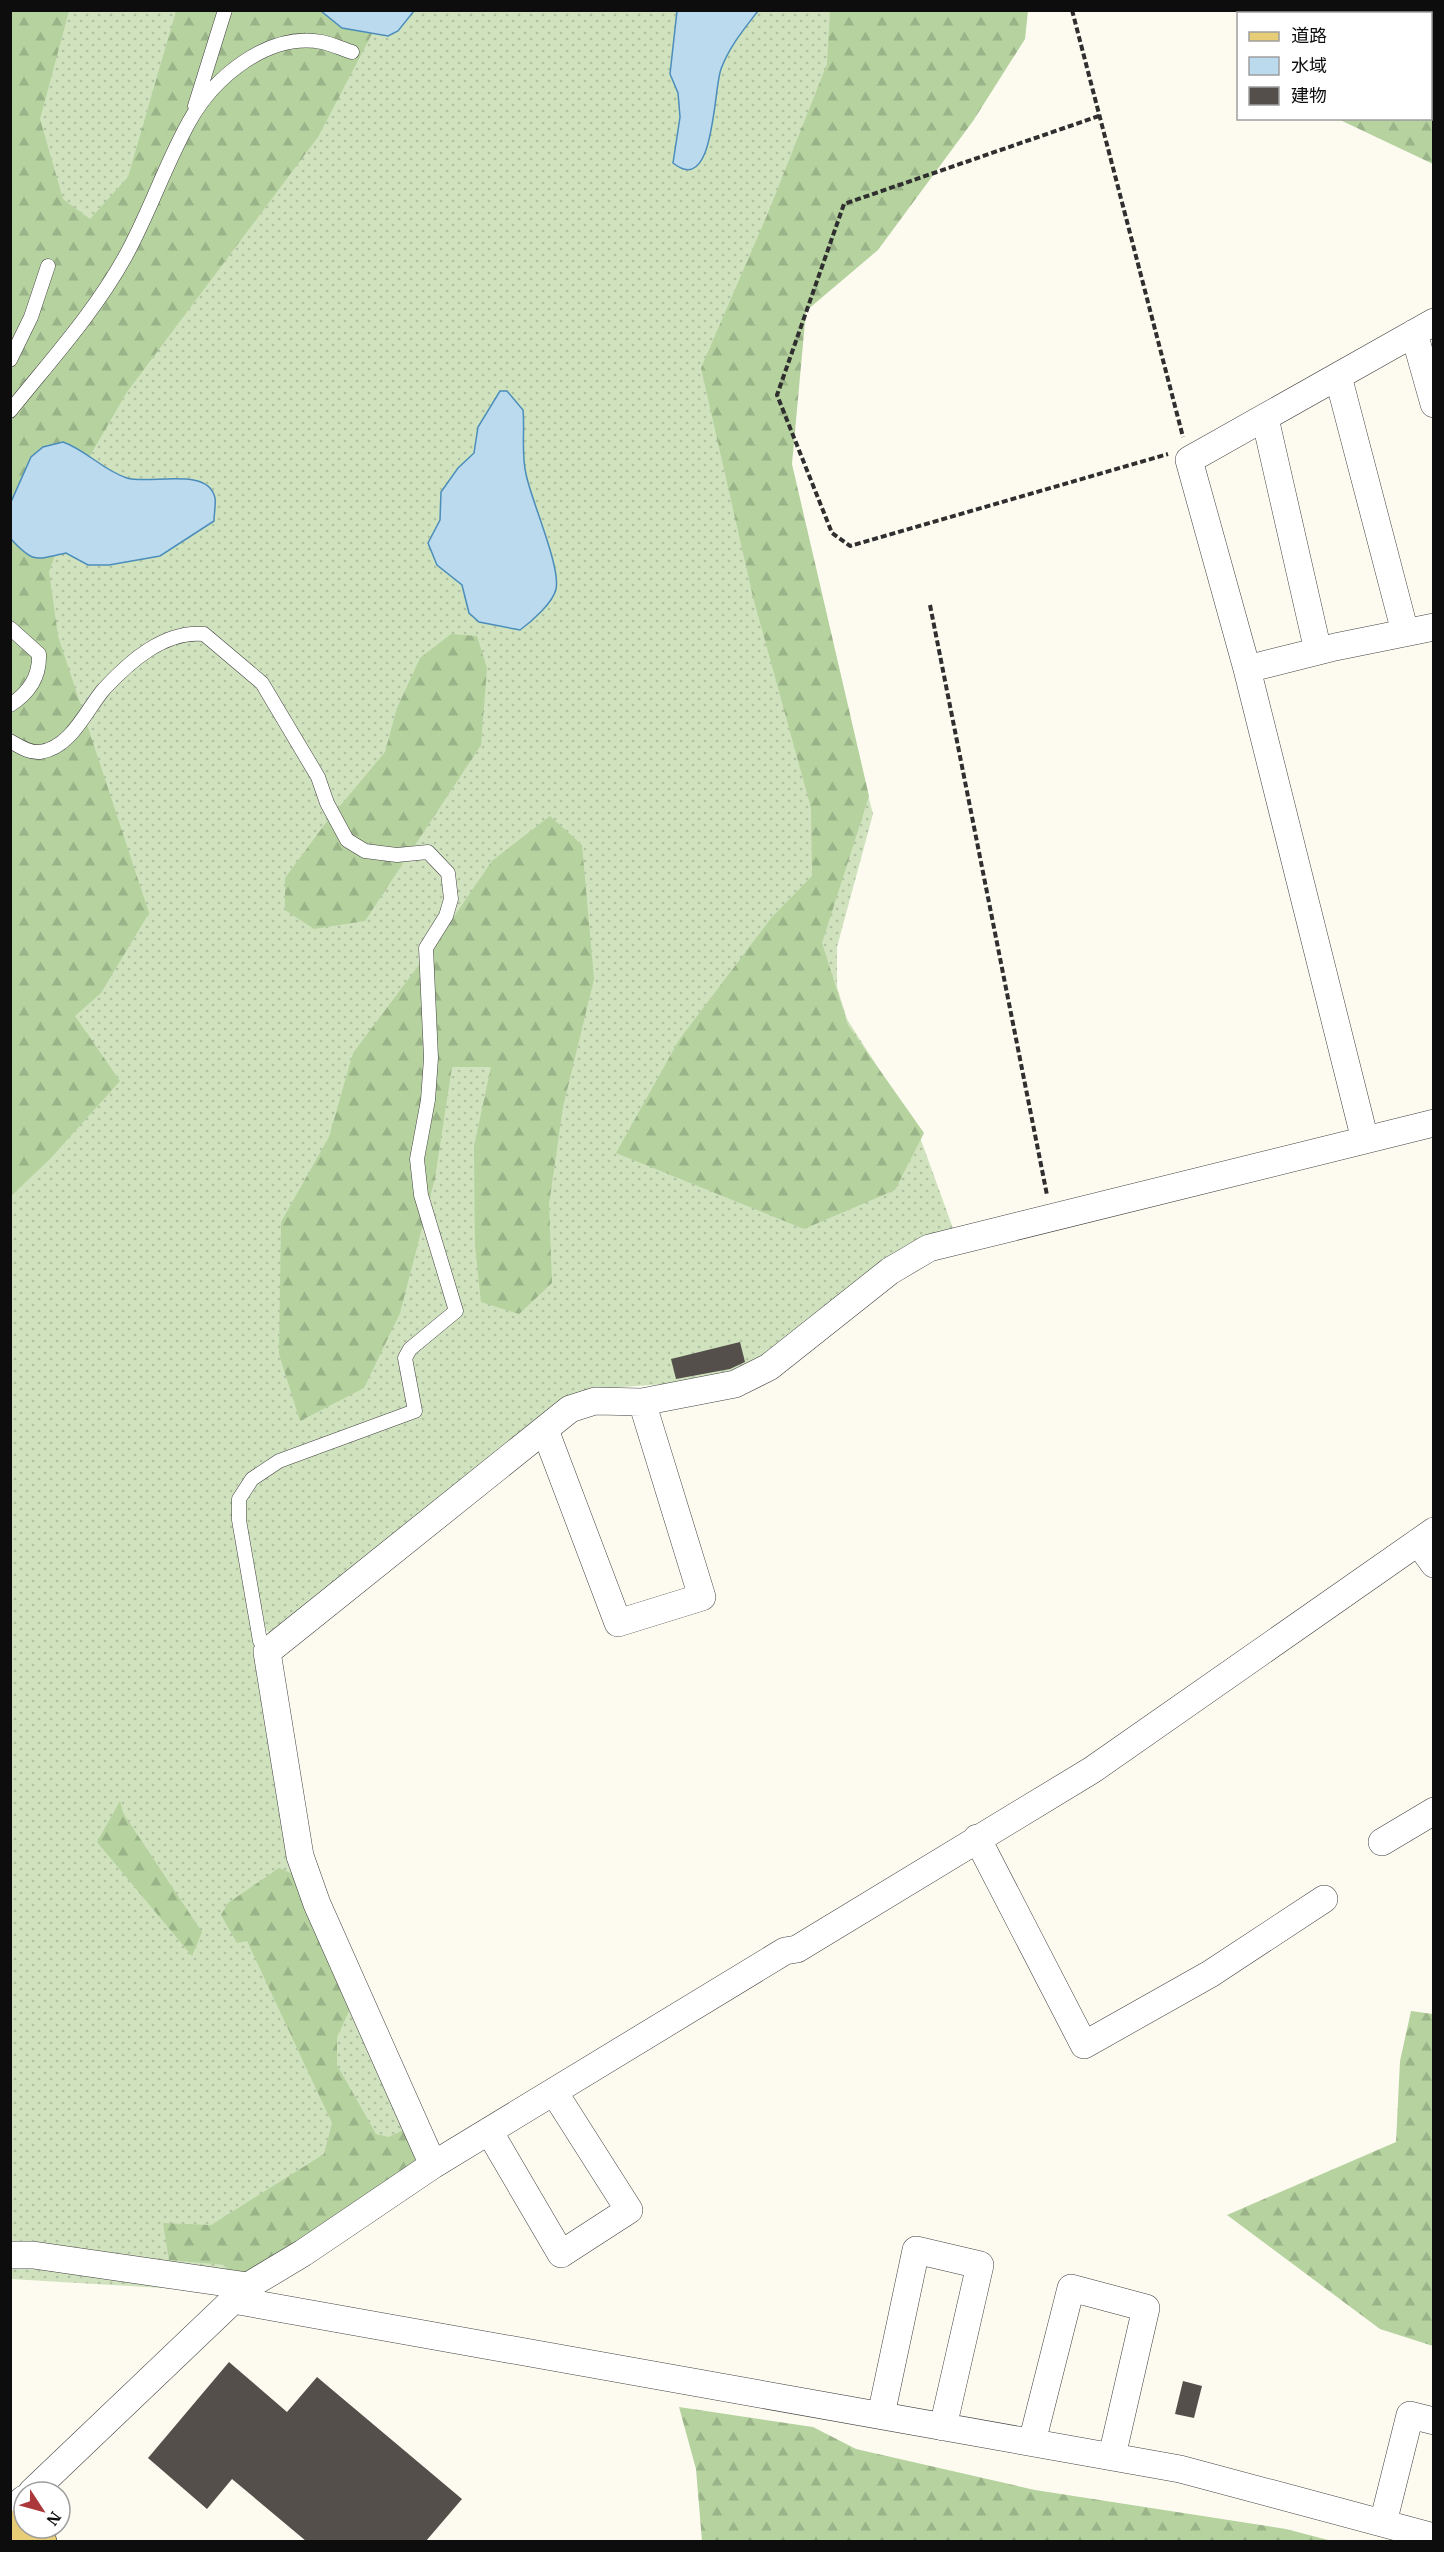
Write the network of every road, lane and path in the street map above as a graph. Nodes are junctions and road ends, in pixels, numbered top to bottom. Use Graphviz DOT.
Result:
graph roads {
  1 [pos="225,10"];
  2 [pos="1072,10"];
  3 [pos="352,52"];
  4 [pos="1099,116"];
  5 [pos="189,121"];
  6 [pos="48,266"];
  7 [pos="1424,328"];
  8 [pos="10,360"];
  9 [pos="1338,376"];
  10 [pos="1434,404"];
  11 [pos="10,411"];
  12 [pos="1265,418"];
  13 [pos="1187,454"];
  14 [pos="930,605"];
  15 [pos="1434,627"];
  16 [pos="10,628"];
  17 [pos="1406,632"];
  18 [pos="1318,651"];
  19 [pos="1247,669"];
  20 [pos="10,705"];
  21 [pos="10,741"];
  22 [pos="1434,1123"];
  23 [pos="1365,1140"];
  24 [pos="1051,1216"];
  25 [pos="642,1402"];
  26 [pos="545,1430"];
  27 [pos="1426,1536"];
  28 [pos="1434,1564"];
  29 [pos="267,1652"];
  30 [pos="1434,1811"];
  31 [pos="977,1838"];
  32 [pos="1382,1842"];
  33 [pos="1324,1899"];
  34 [pos="554,2092"];
  35 [pos="489,2131"];
  36 [pos="433,2165"];
  37 [pos="10,2255"];
  38 [pos="240,2293"];
  39 [pos="880,2415"];
  40 [pos="1434,2421"];
  41 [pos="943,2427"];
  42 [pos="1032,2442"];
  43 [pos="1112,2456"];
  44 [pos="45,2480"];
  45 [pos="1383,2523"];
  46 [pos="10,2527"];
  47 [pos="1434,2537"];
  48 [pos="40,2541"];
  1 -- 5 [label="lane"];
  2 -- 4 [label="path"];
  3 -- 5 [label="lane"];
  4 -- 13 [label="path"];
  4 -- 13 [label="path"];
  5 -- 11 [label="lane"];
  6 -- 8 [label="lane"];
  7 -- 9 [label="street"];
  7 -- 10 [label="street"];
  9 -- 12 [label="street"];
  9 -- 17 [label="street"];
  12 -- 13 [label="street"];
  12 -- 18 [label="street"];
  13 -- 19 [label="street"];
  14 -- 24 [label="path"];
  15 -- 17 [label="street"];
  16 -- 20 [label="lane"];
  17 -- 18 [label="street"];
  18 -- 19 [label="street"];
  19 -- 23 [label="street"];
  21 -- 29 [label="lane"];
  22 -- 23 [label="street"];
  23 -- 24 [label="street"];
  24 -- 25 [label="street"];
  25 -- 26 [label="street"];
  25 -- 26 [label="street"];
  26 -- 29 [label="street"];
  27 -- 28 [label="street"];
  27 -- 31 [label="street"];
  29 -- 36 [label="street"];
  30 -- 32 [label="street"];
  31 -- 33 [label="street"];
  31 -- 34 [label="street"];
  34 -- 35 [label="street"];
  34 -- 35 [label="street"];
  35 -- 36 [label="street"];
  36 -- 38 [label="street"];
  37 -- 38 [label="street"];
  38 -- 39 [label="street"];
  38 -- 44 [label="street"];
  39 -- 41 [label="street"];
  39 -- 41 [label="street"];
  40 -- 45 [label="street"];
  41 -- 42 [label="street"];
  42 -- 43 [label="street"];
  42 -- 43 [label="street"];
  43 -- 45 [label="street"];
  45 -- 47 [label="street"];
  46 -- 48 [label="main road"];
}
